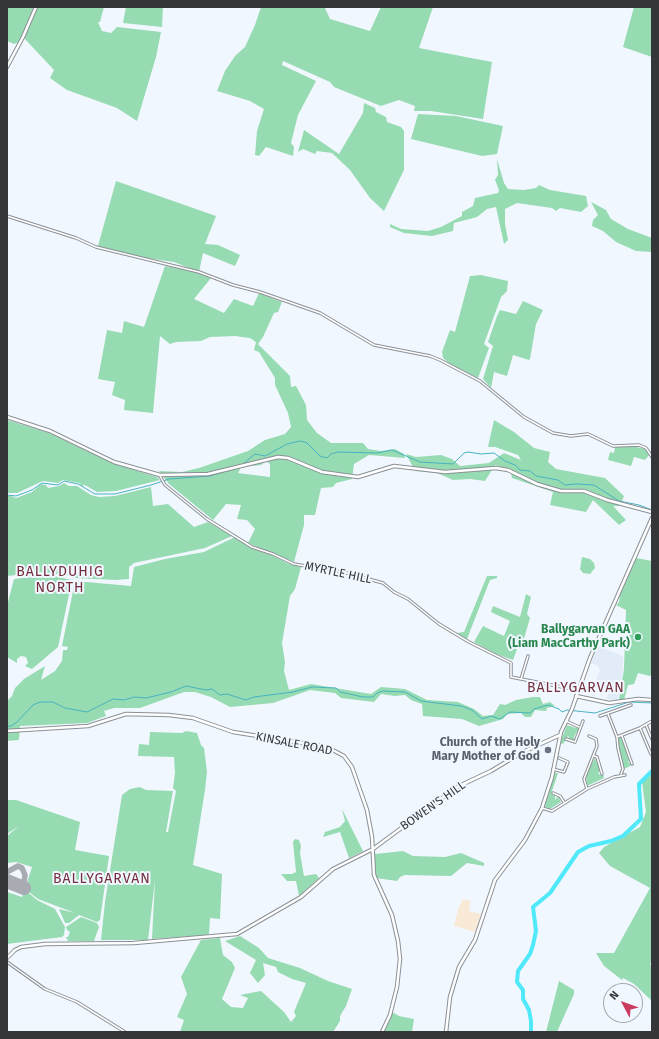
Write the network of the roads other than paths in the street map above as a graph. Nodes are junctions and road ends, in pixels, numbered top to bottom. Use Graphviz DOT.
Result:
graph roads {
  1 [pos="36,7"];
  2 [pos="7,67"];
  3 [pos="7,216"];
  4 [pos="7,417"];
  5 [pos="652,457"];
  6 [pos="160,475"];
  7 [pos="652,512"];
  8 [pos="652,518"];
  9 [pos="528,656"];
  10 [pos="521,679"];
  11 [pos="577,690"];
  12 [pos="576,696"];
  13 [pos="652,700"];
  14 [pos="631,705"];
  15 [pos="608,714"];
  16 [pos="600,716"];
  17 [pos="566,721"];
  18 [pos="583,721"];
  19 [pos="652,721"];
  20 [pos="646,725"];
  21 [pos="579,728"];
  22 [pos="640,728"];
  23 [pos="7,731"];
  24 [pos="560,735"];
  25 [pos="622,736"];
  26 [pos="617,737"];
  27 [pos="566,739"];
  28 [pos="652,739"];
  29 [pos="590,740"];
  30 [pos="651,753"];
  31 [pos="594,756"];
  32 [pos="560,762"];
  33 [pos="631,763"];
  34 [pos="554,769"];
  35 [pos="598,772"];
  36 [pos="621,774"];
  37 [pos="625,775"];
  38 [pos="587,789"];
  39 [pos="553,793"];
  40 [pos="557,795"];
  41 [pos="555,798"];
  42 [pos="564,802"];
  43 [pos="542,808"];
  44 [pos="373,849"];
  45 [pos="7,958"];
  46 [pos="7,962"];
  47 [pos="125,1032"];
  48 [pos="382,1032"];
  49 [pos="446,1032"];
  1 -- 2 [label="street"];
  3 -- 5 [label="street"];
  4 -- 6 [label="street"];
  6 -- 7 [label="street"];
  6 -- 10 [label="street, MYRTLE HILL"];
  8 -- 11 [label="street"];
  9 -- 10 [label="street"];
  10 -- 11 [label="street"];
  11 -- 12 [label="street"];
  12 -- 13 [label="street"];
  12 -- 17 [label="street"];
  14 -- 15 [label="street"];
  15 -- 16 [label="street"];
  15 -- 26 [label="street"];
  17 -- 21 [label="street"];
  17 -- 24 [label="street"];
  18 -- 21 [label="street"];
  19 -- 20 [label="street"];
  20 -- 22 [label="street"];
  20 -- 28 [label="street"];
  21 -- 27 [label="street"];
  22 -- 25 [label="street"];
  22 -- 30 [label="street"];
  23 -- 44 [label="street, KINSALE ROAD"];
  24 -- 34 [label="street"];
  24 -- 44 [label="street, BOWEN'S HILL"];
  25 -- 26 [label="street"];
  25 -- 33 [label="street"];
  26 -- 36 [label="street"];
  29 -- 31 [label="street"];
  31 -- 35 [label="street"];
  31 -- 38 [label="street"];
  32 -- 34 [label="street"];
  34 -- 43 [label="street"];
  36 -- 37 [label="street"];
  36 -- 38 [label="street"];
  38 -- 42 [label="street"];
  39 -- 40 [label="street"];
  40 -- 41 [label="street"];
  40 -- 42 [label="street"];
  42 -- 43 [label="street"];
  43 -- 49 [label="street"];
  44 -- 45 [label="street, BOWEN'S HILL"];
  44 -- 48 [label="street, KINSALE ROAD"];
  46 -- 47 [label="street"];
}
